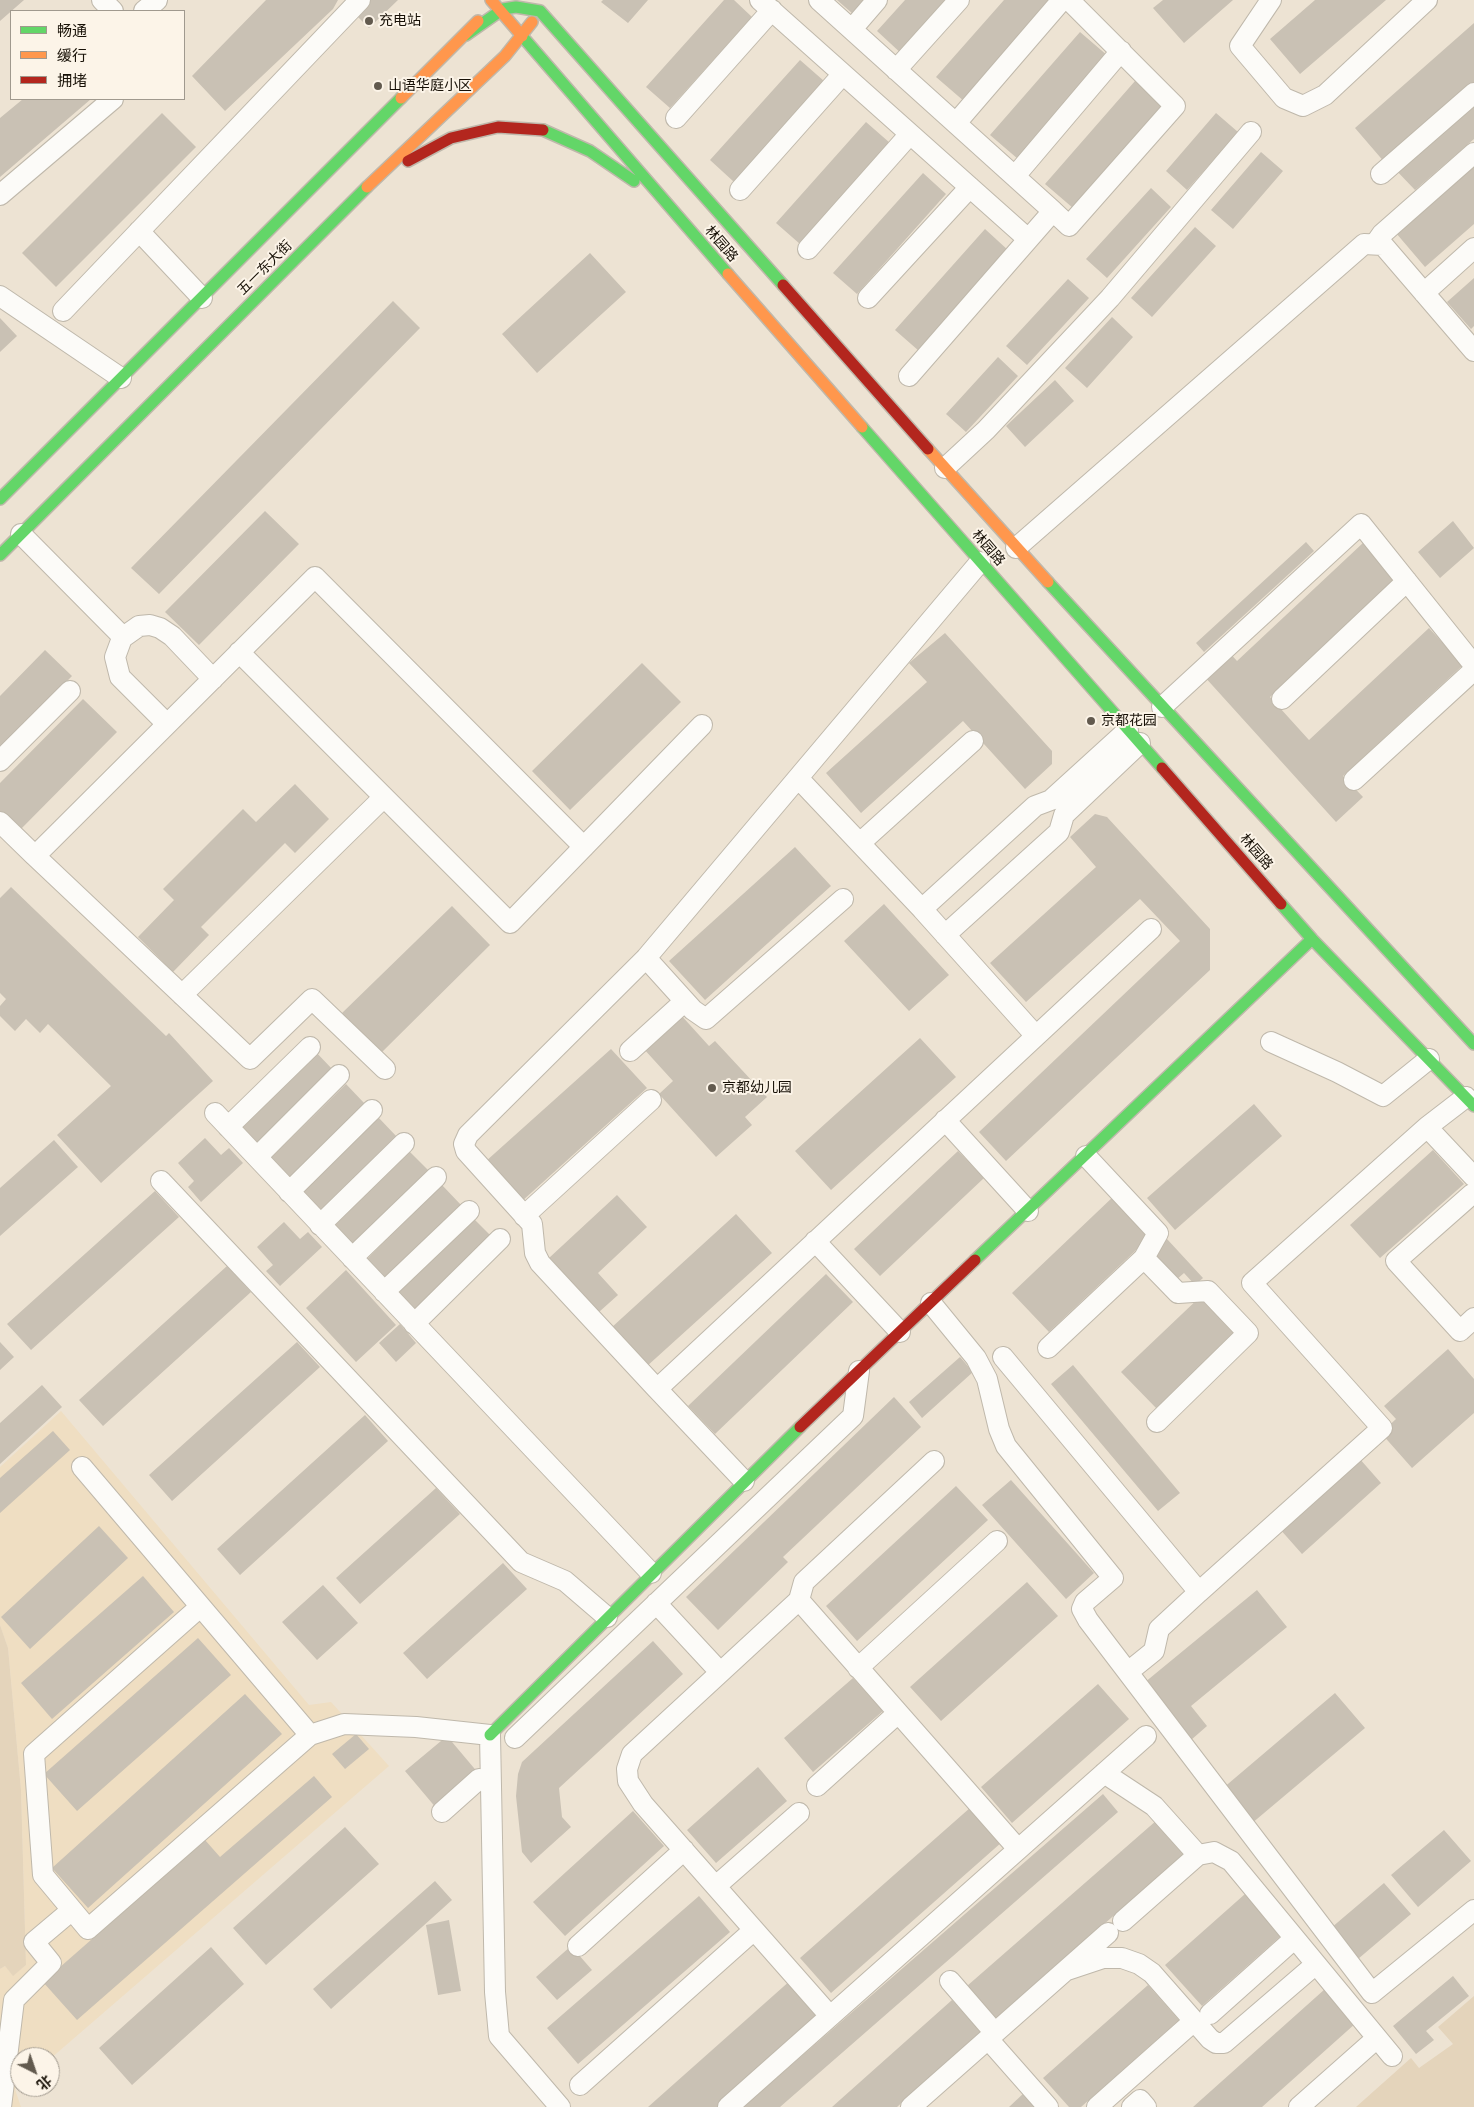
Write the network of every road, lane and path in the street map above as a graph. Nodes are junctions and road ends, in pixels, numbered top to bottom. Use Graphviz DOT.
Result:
graph roads {
  1 [pos="102,0"];
  2 [pos="157,0"];
  3 [pos="360,0"];
  4 [pos="530,0"];
  5 [pos="549,0"];
  6 [pos="819,0"];
  7 [pos="876,0"];
  8 [pos="958,0"];
  9 [pos="1062,0"];
  10 [pos="1069,0"];
  11 [pos="1271,0"];
  12 [pos="1427,0"];
  13 [pos="496,4"];
  14 [pos="766,5"];
  15 [pos="112,10"];
  16 [pos="145,10"];
  17 [pos="540,11"];
  18 [pos="852,29"];
  19 [pos="522,36"];
  20 [pos="1120,52"];
  21 [pos="896,70"];
  22 [pos="843,74"];
  23 [pos="1474,93"];
  24 [pos="111,100"];
  25 [pos="676,118"];
  26 [pos="956,123"];
  27 [pos="1250,132"];
  28 [pos="910,134"];
  29 [pos="1474,153"];
  30 [pos="1381,174"];
  31 [pos="1015,176"];
  32 [pos="378,177"];
  33 [pos="970,187"];
  34 [pos="740,190"];
  35 [pos="0,195"];
  36 [pos="665,203"];
  37 [pos="1053,211"];
  38 [pos="139,231"];
  39 [pos="1028,239"];
  40 [pos="1375,244"];
  41 [pos="1474,248"];
  42 [pos="808,249"];
  43 [pos="1424,293"];
  44 [pos="0,296"];
  45 [pos="202,298"];
  46 [pos="868,298"];
  47 [pos="63,311"];
  48 [pos="1474,352"];
  49 [pos="909,376"];
  50 [pos="121,378"];
  51 [pos="945,468"];
  52 [pos="0,499"];
  53 [pos="21,534"];
  54 [pos="1016,548"];
  55 [pos="0,555"];
  56 [pos="980,562"];
  57 [pos="1407,581"];
  58 [pos="123,637"];
  59 [pos="239,652"];
  60 [pos="1474,665"];
  61 [pos="1474,670"];
  62 [pos="213,679"];
  63 [pos="70,691"];
  64 [pos="1282,700"];
  65 [pos="1162,707"];
  66 [pos="167,724"];
  67 [pos="702,725"];
  68 [pos="1134,737"];
  69 [pos="973,741"];
  70 [pos="0,762"];
  71 [pos="799,779"];
  72 [pos="1354,780"];
  73 [pos="384,797"];
  74 [pos="0,822"];
  75 [pos="860,843"];
  76 [pos="584,846"];
  77 [pos="36,856"];
  78 [pos="843,899"];
  79 [pos="922,909"];
  80 [pos="1151,929"];
  81 [pos="945,935"];
  82 [pos="1312,939"];
  83 [pos="646,958"];
  84 [pos="182,995"];
  85 [pos="685,1001"];
  86 [pos="1036,1036"];
  87 [pos="1271,1042"];
  88 [pos="1474,1044"];
  89 [pos="310,1046"];
  90 [pos="630,1051"];
  91 [pos="1429,1059"];
  92 [pos="385,1069"];
  93 [pos="339,1075"];
  94 [pos="651,1100"];
  95 [pos="1470,1102"];
  96 [pos="372,1110"];
  97 [pos="945,1120"];
  98 [pos="1427,1127"];
  99 [pos="404,1143"];
  100 [pos="1086,1156"];
  101 [pos="257,1158"];
  102 [pos="436,1177"];
  103 [pos="161,1181"];
  104 [pos="1473,1185"];
  105 [pos="289,1192"];
  106 [pos="469,1210"];
  107 [pos="1028,1211"];
  108 [pos="524,1216"];
  109 [pos="320,1225"];
  110 [pos="500,1239"];
  111 [pos="815,1241"];
  112 [pos="352,1258"];
  113 [pos="1144,1258"];
  114 [pos="384,1292"];
  115 [pos="931,1303"];
  116 [pos="1474,1318"];
  117 [pos="414,1324"];
  118 [pos="900,1332"];
  119 [pos="1048,1348"];
  120 [pos="1003,1357"];
  121 [pos="859,1372"];
  122 [pos="657,1389"];
  123 [pos="1157,1422"];
  124 [pos="934,1461"];
  125 [pos="82,1467"];
  126 [pos="744,1481"];
  127 [pos="997,1541"];
  128 [pos="651,1573"];
  129 [pos="1199,1592"];
  130 [pos="799,1600"];
  131 [pos="656,1603"];
  132 [pos="200,1606"];
  133 [pos="607,1618"];
  134 [pos="858,1668"];
  135 [pos="720,1672"];
  136 [pos="1128,1672"];
  137 [pos="898,1713"];
  138 [pos="310,1735"];
  139 [pos="490,1735"];
  140 [pos="1146,1736"];
  141 [pos="515,1738"];
  142 [pos="1104,1773"];
  143 [pos="478,1779"];
  144 [pos="817,1786"];
  145 [pos="456,1799"];
  146 [pos="491,1811"];
  147 [pos="442,1812"];
  148 [pos="799,1813"];
  149 [pos="1018,1849"];
  150 [pos="684,1850"];
  151 [pos="1198,1854"];
  152 [pos="716,1886"];
  153 [pos="72,1910"];
  154 [pos="1474,1910"];
  155 [pos="754,1930"];
  156 [pos="1294,1939"];
  157 [pos="578,1946"];
  158 [pos="1316,1964"];
  159 [pos="1067,1970"];
  160 [pos="950,1981"];
  161 [pos="830,2016"];
  162 [pos="1202,2018"];
  163 [pos="991,2036"];
  164 [pos="1377,2038"];
  165 [pos="1392,2056"];
  166 [pos="580,2085"];
  167 [pos="1,2107"];
  168 [pos="560,2107"];
  169 [pos="728,2107"];
  170 [pos="911,2107"];
  171 [pos="1048,2107"];
  172 [pos="1097,2107"];
  173 [pos="1132,2107"];
  174 [pos="1146,2107"];
  175 [pos="1299,2107"];
  1 -- 15 [label="street"];
  2 -- 16 [label="street"];
  3 -- 38 [label="street"];
  4 -- 17 [label="main road, 林园路"];
  5 -- 17 [label="main road, 五一东大街"];
  6 -- 18 [label="street"];
  7 -- 18 [label="street"];
  8 -- 21 [label="street"];
  9 -- 26 [label="street"];
  10 -- 20 [label="street"];
  11 -- 12 [label="street"];
  13 -- 17 [label="main road"];
  13 -- 19 [label="main road, 林园路"];
  13 -- 45 [label="main road, 五一东大街"];
  14 -- 22 [label="street"];
  14 -- 25 [label="street"];
  17 -- 19 [label="main road, 五一东大街"];
  17 -- 51 [label="main road, 林园路"];
  18 -- 21 [label="street"];
  19 -- 32 [label="main road, 五一东大街"];
  19 -- 36 [label="main road, 林园路"];
  20 -- 31 [label="street"];
  20 -- 37 [label="street"];
  21 -- 26 [label="street"];
  22 -- 28 [label="street"];
  22 -- 34 [label="street"];
  23 -- 30 [label="street"];
  24 -- 35 [label="street"];
  26 -- 31 [label="street"];
  27 -- 51 [label="street"];
  28 -- 33 [label="street"];
  28 -- 42 [label="street"];
  29 -- 40 [label="street"];
  31 -- 37 [label="street"];
  32 -- 36 [label="main road"];
  32 -- 53 [label="main road, 五一东大街"];
  33 -- 39 [label="street"];
  33 -- 46 [label="street"];
  36 -- 56 [label="main road, 林园路"];
  37 -- 39 [label="street"];
  38 -- 45 [label="street"];
  38 -- 47 [label="street"];
  39 -- 49 [label="street"];
  40 -- 43 [label="street"];
  40 -- 54 [label="street"];
  41 -- 43 [label="street"];
  43 -- 48 [label="street"];
  44 -- 50 [label="street"];
  45 -- 50 [label="main road, 五一东大街"];
  50 -- 52 [label="main road, 五一东大街"];
  51 -- 54 [label="main road, 林园路"];
  53 -- 55 [label="main road, 五一东大街"];
  53 -- 58 [label="street"];
  54 -- 65 [label="main road, 林园路"];
  56 -- 68 [label="main road, 林园路"];
  56 -- 71 [label="street"];
  57 -- 60 [label="street"];
  57 -- 64 [label="street"];
  57 -- 65 [label="street"];
  58 -- 62 [label="street"];
  58 -- 66 [label="street"];
  59 -- 62 [label="street"];
  59 -- 73 [label="street"];
  59 -- 76 [label="street"];
  61 -- 72 [label="street"];
  62 -- 66 [label="street"];
  63 -- 70 [label="street"];
  65 -- 88 [label="main road, 林园路"];
  66 -- 77 [label="street"];
  67 -- 76 [label="street"];
  68 -- 79 [label="street"];
  68 -- 81 [label="street"];
  68 -- 82 [label="main road, 林园路"];
  69 -- 75 [label="street"];
  71 -- 75 [label="street"];
  71 -- 83 [label="street"];
  73 -- 76 [label="street"];
  73 -- 84 [label="street"];
  74 -- 77 [label="street"];
  75 -- 79 [label="street"];
  77 -- 84 [label="street"];
  78 -- 85 [label="street"];
  79 -- 81 [label="street"];
  80 -- 86 [label="street"];
  81 -- 86 [label="street"];
  82 -- 91 [label="main road, 林园路"];
  82 -- 100 [label="main road"];
  83 -- 85 [label="street"];
  83 -- 108 [label="street"];
  84 -- 92 [label="street"];
  85 -- 90 [label="street"];
  86 -- 97 [label="street"];
  87 -- 91 [label="street"];
  89 -- 101 [label="street"];
  91 -- 95 [label="main road, 林园路"];
  93 -- 101 [label="street"];
  94 -- 108 [label="street"];
  95 -- 98 [label="street"];
  96 -- 105 [label="street"];
  97 -- 107 [label="street"];
  97 -- 111 [label="street"];
  98 -- 104 [label="street"];
  98 -- 129 [label="street"];
  99 -- 109 [label="street"];
  100 -- 107 [label="main road"];
  100 -- 113 [label="street"];
  101 -- 105 [label="street"];
  102 -- 112 [label="street"];
  103 -- 133 [label="street"];
  104 -- 116 [label="street"];
  105 -- 109 [label="street"];
  106 -- 114 [label="street"];
  107 -- 115 [label="main road"];
  108 -- 122 [label="street"];
  109 -- 112 [label="street"];
  110 -- 117 [label="street"];
  111 -- 118 [label="street"];
  111 -- 122 [label="street"];
  112 -- 114 [label="street"];
  113 -- 119 [label="street"];
  113 -- 123 [label="street"];
  114 -- 117 [label="street"];
  115 -- 118 [label="main road"];
  115 -- 136 [label="street"];
  117 -- 128 [label="street"];
  118 -- 121 [label="main road"];
  120 -- 129 [label="street"];
  121 -- 126 [label="main road"];
  121 -- 131 [label="street"];
  122 -- 126 [label="street"];
  124 -- 130 [label="street"];
  125 -- 132 [label="street"];
  126 -- 128 [label="main road"];
  127 -- 134 [label="street"];
  128 -- 133 [label="main road"];
  129 -- 136 [label="street"];
  130 -- 134 [label="street"];
  130 -- 135 [label="street"];
  131 -- 135 [label="street"];
  131 -- 141 [label="street"];
  132 -- 138 [label="street"];
  132 -- 153 [label="street"];
  133 -- 139 [label="main road"];
  134 -- 137 [label="street"];
  135 -- 150 [label="street"];
  136 -- 154 [label="street"];
  137 -- 144 [label="street"];
  137 -- 149 [label="street"];
  138 -- 139 [label="street"];
  138 -- 153 [label="street"];
  139 -- 146 [label="street"];
  140 -- 142 [label="street"];
  142 -- 149 [label="street"];
  142 -- 151 [label="street"];
  143 -- 145 [label="street"];
  145 -- 146 [label="street"];
  145 -- 147 [label="street"];
  146 -- 168 [label="street"];
  148 -- 152 [label="street"];
  149 -- 161 [label="street"];
  150 -- 152 [label="street"];
  150 -- 157 [label="street"];
  151 -- 156 [label="street"];
  151 -- 159 [label="street"];
  152 -- 155 [label="street"];
  153 -- 167 [label="street"];
  155 -- 161 [label="street"];
  155 -- 166 [label="street"];
  156 -- 158 [label="street"];
  156 -- 162 [label="street"];
  158 -- 162 [label="street"];
  158 -- 164 [label="street"];
  159 -- 162 [label="street"];
  159 -- 163 [label="street"];
  160 -- 163 [label="street"];
  161 -- 169 [label="street"];
  162 -- 172 [label="street"];
  163 -- 170 [label="street"];
  163 -- 171 [label="street"];
  164 -- 165 [label="street"];
  164 -- 175 [label="street"];
  173 -- 174 [label="street"];
}
